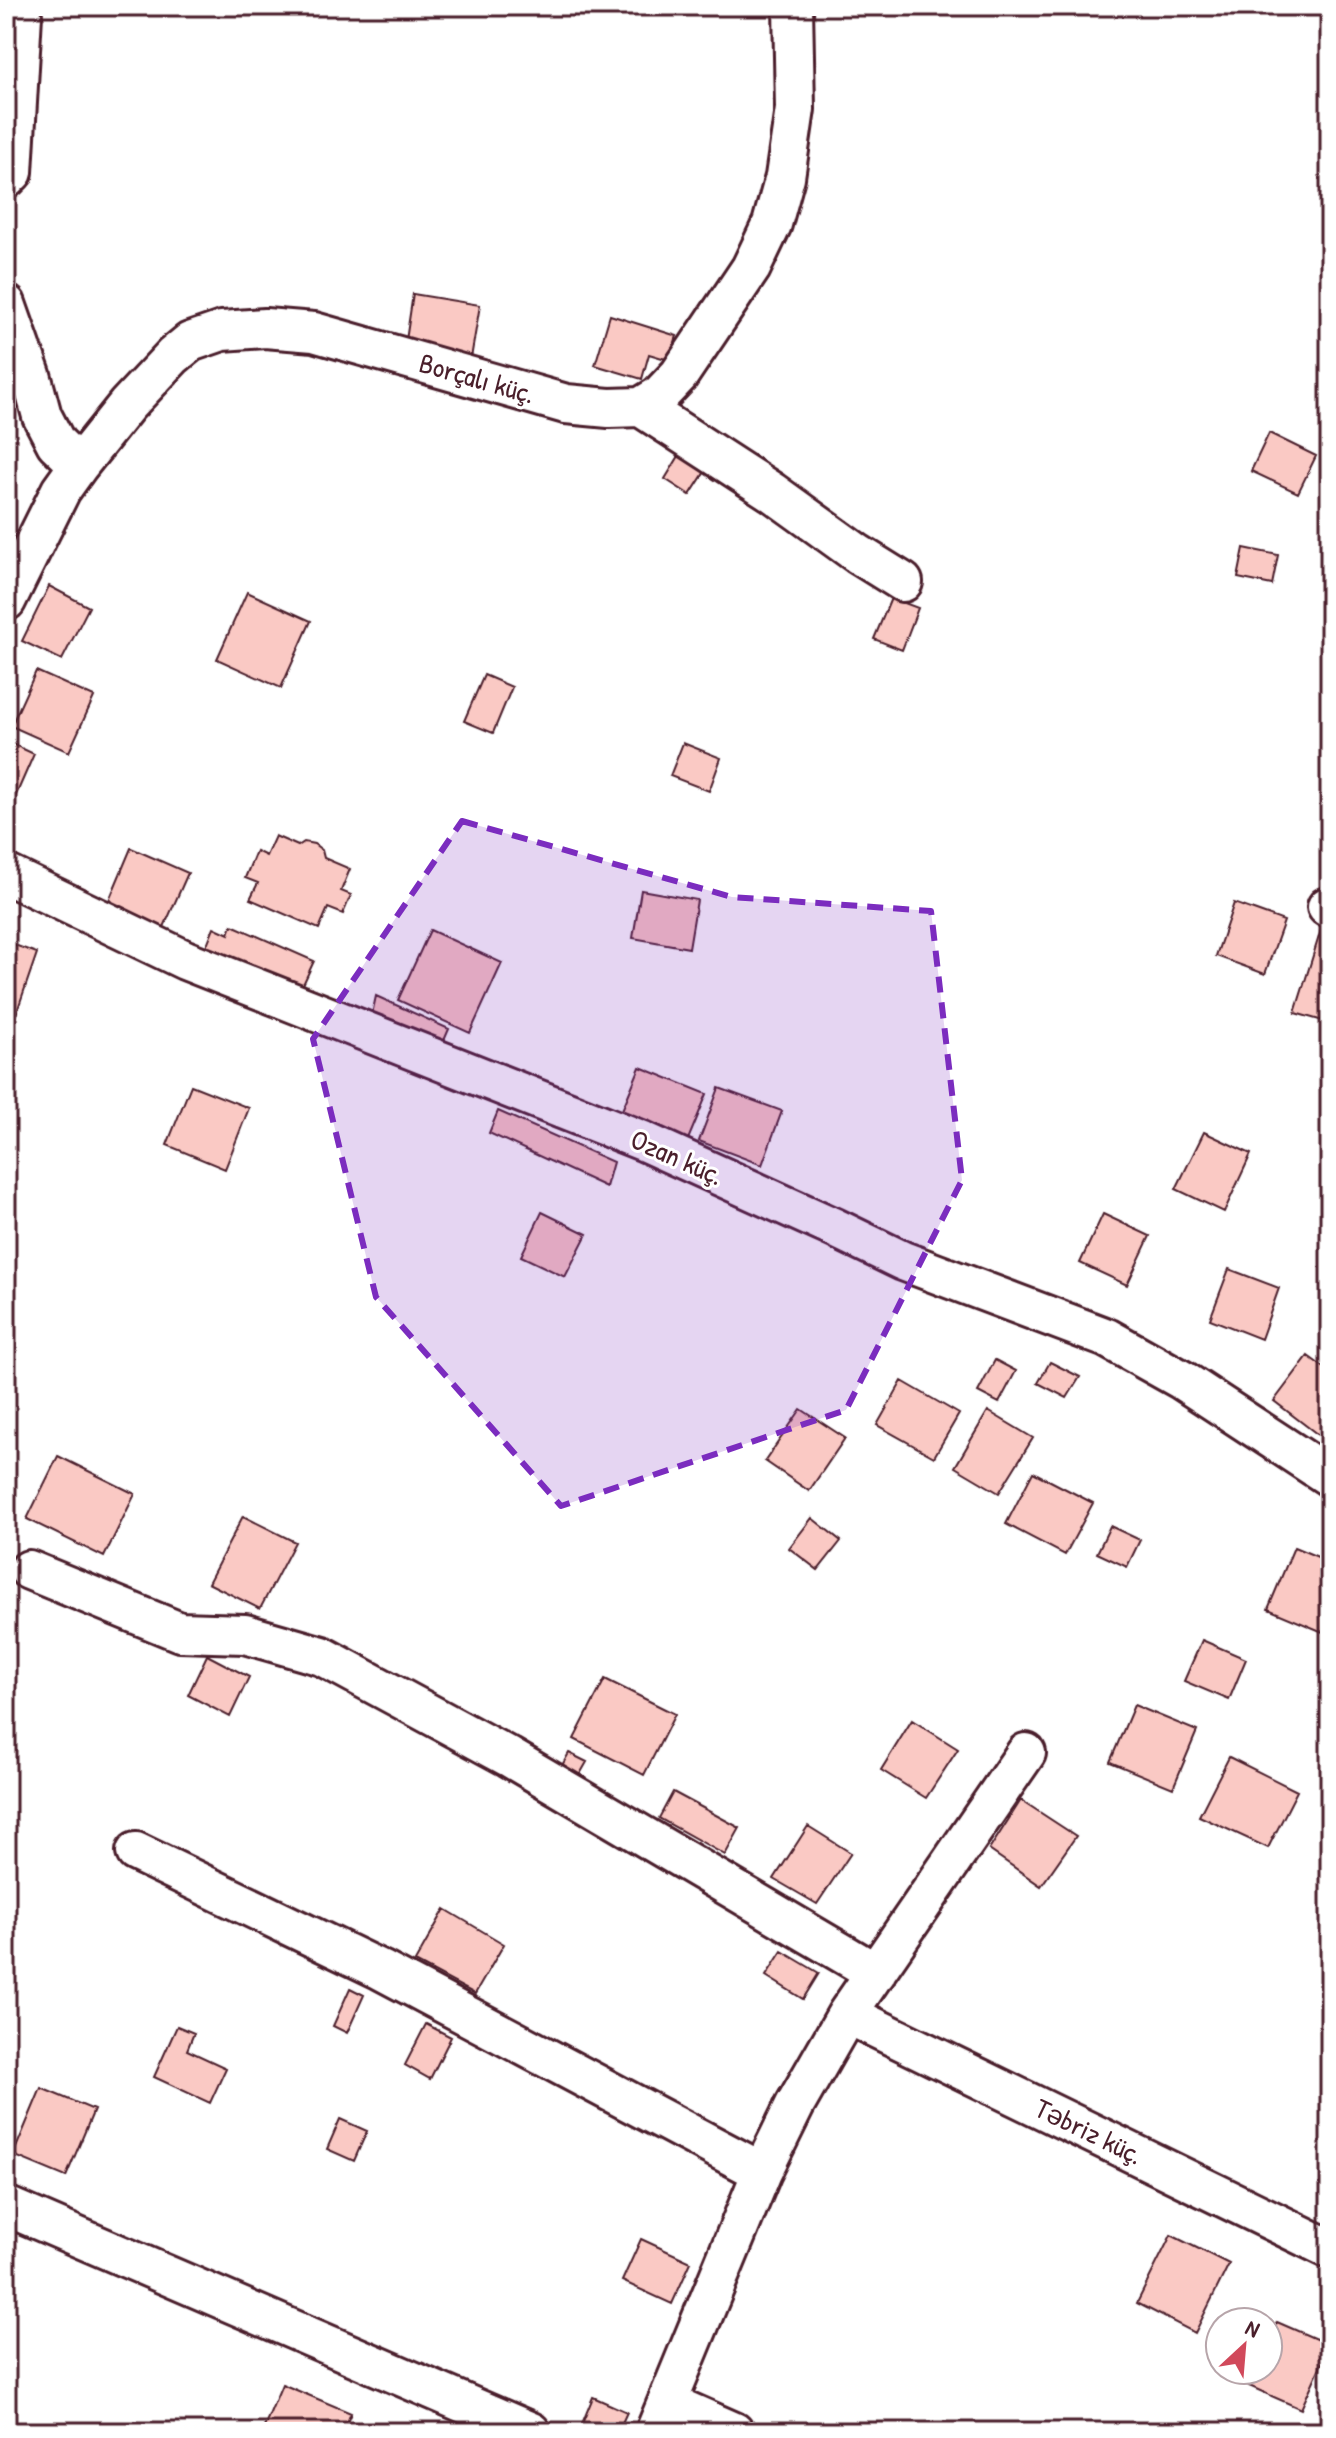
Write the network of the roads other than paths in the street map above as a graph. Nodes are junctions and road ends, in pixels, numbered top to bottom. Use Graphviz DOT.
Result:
graph roads {
  1 [pos="793,6"];
  2 [pos="22,15"];
  3 [pos="6,179"];
  4 [pos="6,304"];
  5 [pos="641,407"];
  6 [pos="79,465"];
  7 [pos="903,582"];
  8 [pos="6,601"];
  9 [pos="6,874"];
  10 [pos="1330,1477"];
  11 [pos="29,1570"];
  12 [pos="1026,1753"];
  13 [pos="136,1852"];
  14 [pos="876,1973"];
  15 [pos="847,2014"];
  16 [pos="762,2172"];
  17 [pos="6,2206"];
  18 [pos="1330,2249"];
  19 [pos="661,2417"];
  20 [pos="531,2432"];
  21 [pos="734,2432"];
  1 -- 5 [label="street"];
  2 -- 3 [label="street"];
  4 -- 6 [label="street"];
  5 -- 6 [label="street, Borçalı küç."];
  5 -- 7 [label="street"];
  6 -- 8 [label="street, Borçalı küç."];
  9 -- 10 [label="street, Ozan küç."];
  11 -- 14 [label="street"];
  12 -- 14 [label="street"];
  13 -- 16 [label="street"];
  14 -- 15 [label="street"];
  15 -- 16 [label="street"];
  15 -- 18 [label="street, Təbriz küç."];
  16 -- 19 [label="street"];
  17 -- 20 [label="street"];
  19 -- 21 [label="street"];
}
